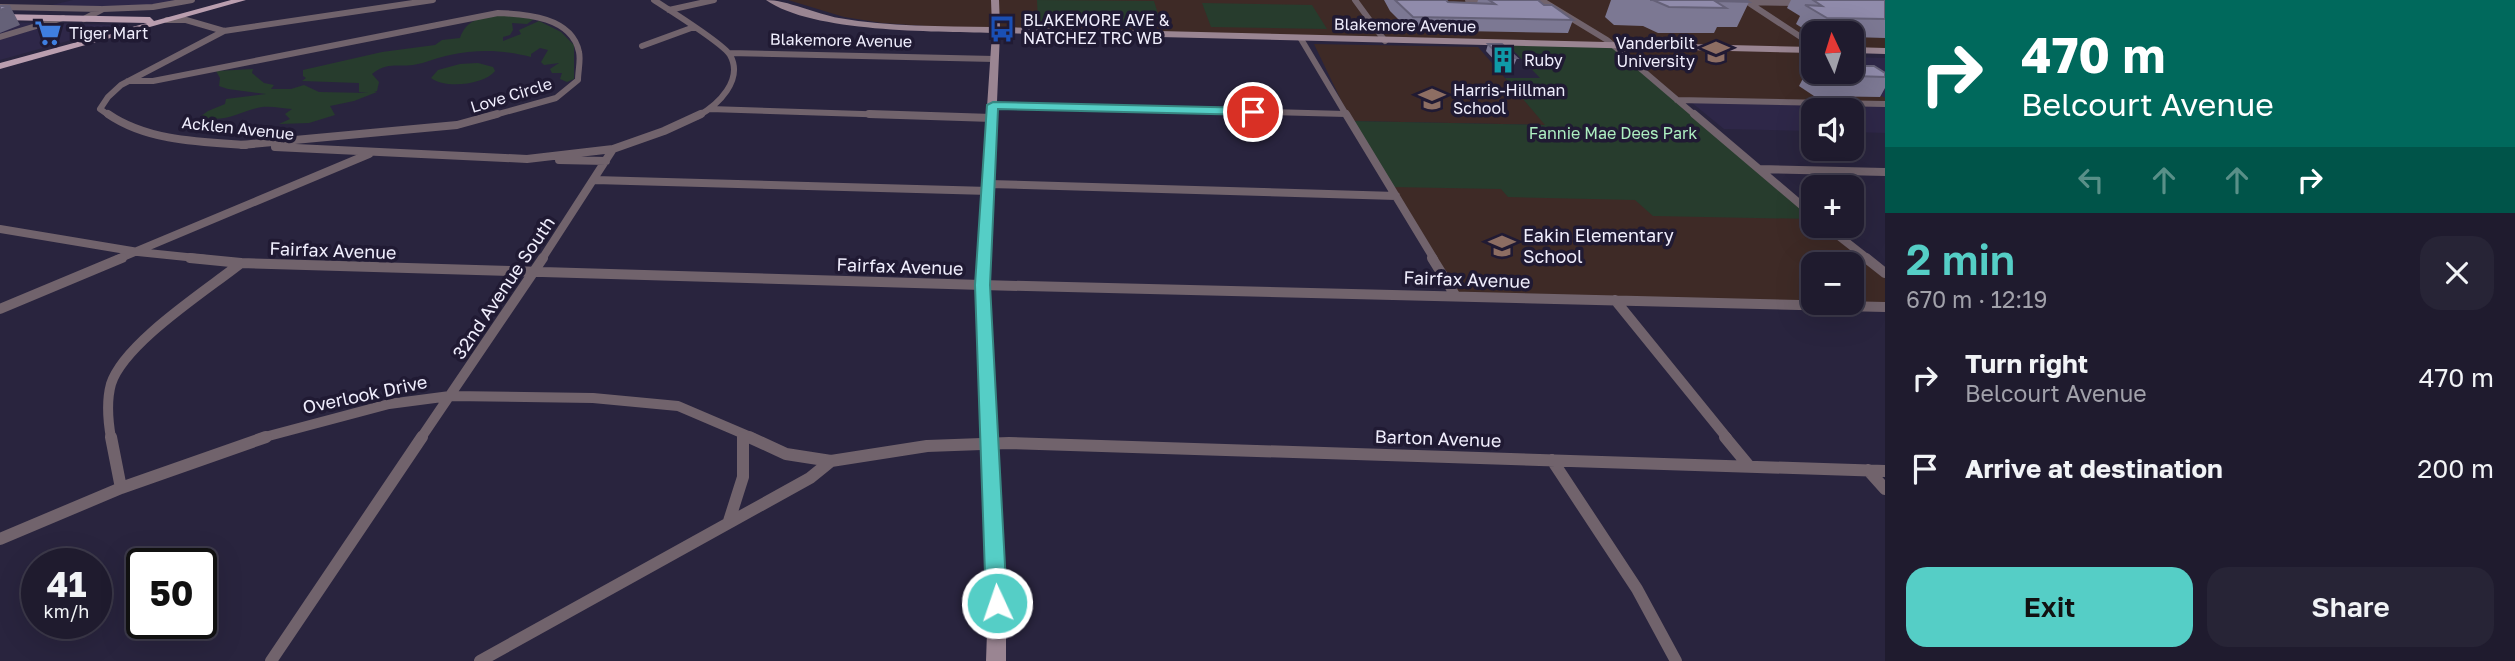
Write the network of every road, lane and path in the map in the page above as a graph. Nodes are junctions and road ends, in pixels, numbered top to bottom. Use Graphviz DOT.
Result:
graph roads {
  1 [pos="191,0"];
  2 [pos="241,0"];
  3 [pos="433,0"];
  4 [pos="654,0"];
  5 [pos="714,0"];
  6 [pos="770,0"];
  7 [pos="995,0"];
  8 [pos="1355,0"];
  9 [pos="1468,0"];
  10 [pos="1495,0"];
  11 [pos="1541,0"];
  12 [pos="1727,2"];
  13 [pos="1747,2"];
  14 [pos="1811,3"];
  15 [pos="0,7"];
  16 [pos="103,9"];
  17 [pos="669,10"];
  18 [pos="0,17"];
  19 [pos="63,18"];
  20 [pos="84,19"];
  21 [pos="167,20"];
  22 [pos="694,27"];
  23 [pos="224,31"];
  24 [pos="996,31"];
  25 [pos="0,37"];
  26 [pos="1301,39"];
  27 [pos="1801,39"];
  28 [pos="1385,41"];
  29 [pos="642,46"];
  30 [pos="1613,46"];
  31 [pos="1801,47"];
  32 [pos="1864,50"];
  33 [pos="1885,51"];
  34 [pos="729,53"];
  35 [pos="994,59"];
  36 [pos="0,66"];
  37 [pos="128,81"];
  38 [pos="1677,100"];
  39 [pos="1885,104"];
  40 [pos="993,105"];
  41 [pos="710,109"];
  42 [pos="1346,114"];
  43 [pos="992,118"];
  44 [pos="241,145"];
  45 [pos="613,149"];
  46 [pos="372,153"];
  47 [pos="527,159"];
  48 [pos="606,161"];
  49 [pos="1759,169"];
  50 [pos="1885,172"];
  51 [pos="595,180"];
  52 [pos="989,187"];
  53 [pos="1396,196"];
  54 [pos="1801,205"];
  55 [pos="0,229"];
  56 [pos="1841,238"];
  57 [pos="138,252"];
  58 [pos="241,263"];
  59 [pos="533,273"];
  60 [pos="1885,274"];
  61 [pos="982,285"];
  62 [pos="1455,295"];
  63 [pos="1615,300"];
  64 [pos="1885,307"];
  65 [pos="0,309"];
  66 [pos="450,396"];
  67 [pos="743,435"];
  68 [pos="990,443"];
  69 [pos="1552,460"];
  70 [pos="831,461"];
  71 [pos="1749,466"];
  72 [pos="1868,470"];
  73 [pos="1885,471"];
  74 [pos="121,488"];
  75 [pos="1885,489"];
  76 [pos="729,522"];
  77 [pos="0,539"];
  78 [pos="271,661"];
  79 [pos="480,661"];
  80 [pos="996,661"];
  81 [pos="1676,661"];
  1 -- 16 [label="street"];
  2 -- 21 [label="main road"];
  3 -- 23 [label="street"];
  4 -- 17 [label="street"];
  5 -- 17 [label="street"];
  6 -- 24 [label="main road, Blakemore Avenue"];
  7 -- 24 [label="main road"];
  8 -- 28 [label="street"];
  9 -- 10 [label="street"];
  11 -- 30 [label="street"];
  12 -- 13 [label="street"];
  13 -- 14 [label="street"];
  13 -- 27 [label="street"];
  15 -- 16 [label="street"];
  16 -- 20 [label="street"];
  17 -- 22 [label="street"];
  18 -- 19 [label="main road"];
  19 -- 20 [label="main road"];
  19 -- 25 [label="street"];
  20 -- 21 [label="main road"];
  21 -- 23 [label="street"];
  21 -- 36 [label="main road"];
  22 -- 29 [label="street"];
  22 -- 34 [label="street"];
  23 -- 37 [label="street, Acklen Avenue"];
  24 -- 26 [label="main road, Blakemore Avenue"];
  24 -- 35 [label="main road"];
  26 -- 28 [label="main road, Blakemore Avenue"];
  26 -- 42 [label="street"];
  28 -- 30 [label="main road, Blakemore Avenue"];
  30 -- 31 [label="main road, Blakemore Avenue"];
  30 -- 38 [label="street"];
  32 -- 33 [label="main road"];
  34 -- 35 [label="street, Blakemore Avenue"];
  34 -- 41 [label="street"];
  35 -- 40 [label="main road"];
  37 -- 44 [label="street, Acklen Avenue"];
  37 -- 44 [label="street, Love Circle"];
  38 -- 39 [label="street"];
  38 -- 49 [label="street"];
  40 -- 42 [label="street"];
  40 -- 43 [label="main road"];
  41 -- 43 [label="street"];
  41 -- 45 [label="street"];
  42 -- 53 [label="street"];
  43 -- 52 [label="main road"];
  44 -- 46 [label="street, Acklen Avenue"];
  45 -- 47 [label="street, Acklen Avenue"];
  45 -- 48 [label="street, 32nd Avenue South"];
  46 -- 47 [label="street, Acklen Avenue"];
  46 -- 57 [label="street"];
  47 -- 48 [label="street, Acklen Avenue"];
  48 -- 51 [label="street, 32nd Avenue South"];
  49 -- 50 [label="street"];
  49 -- 54 [label="street"];
  51 -- 52 [label="street"];
  51 -- 59 [label="street, 32nd Avenue South"];
  52 -- 53 [label="street"];
  52 -- 61 [label="main road"];
  53 -- 62 [label="street"];
  55 -- 57 [label="street, Fairfax Avenue"];
  56 -- 60 [label="street"];
  57 -- 58 [label="street, Fairfax Avenue"];
  57 -- 65 [label="street"];
  58 -- 59 [label="street, Fairfax Avenue"];
  58 -- 74 [label="street"];
  59 -- 61 [label="street, Fairfax Avenue"];
  59 -- 66 [label="street, 32nd Avenue South"];
  61 -- 62 [label="street, Fairfax Avenue"];
  61 -- 68 [label="main road"];
  62 -- 63 [label="street, Fairfax Avenue"];
  63 -- 64 [label="street, Fairfax Avenue"];
  63 -- 71 [label="street"];
  66 -- 67 [label="street, Overlook Drive"];
  66 -- 74 [label="street, Overlook Drive"];
  66 -- 78 [label="street, 32nd Avenue South"];
  67 -- 70 [label="street, Overlook Drive"];
  67 -- 76 [label="street"];
  68 -- 69 [label="street, Barton Avenue"];
  68 -- 70 [label="street, Barton Avenue"];
  68 -- 80 [label="main road"];
  69 -- 71 [label="street, Barton Avenue"];
  69 -- 81 [label="street"];
  70 -- 76 [label="street"];
  71 -- 72 [label="street, Barton Avenue"];
  72 -- 73 [label="street, Barton Avenue"];
  72 -- 75 [label="street"];
  74 -- 77 [label="street, Overlook Drive"];
  76 -- 79 [label="street"];
}
